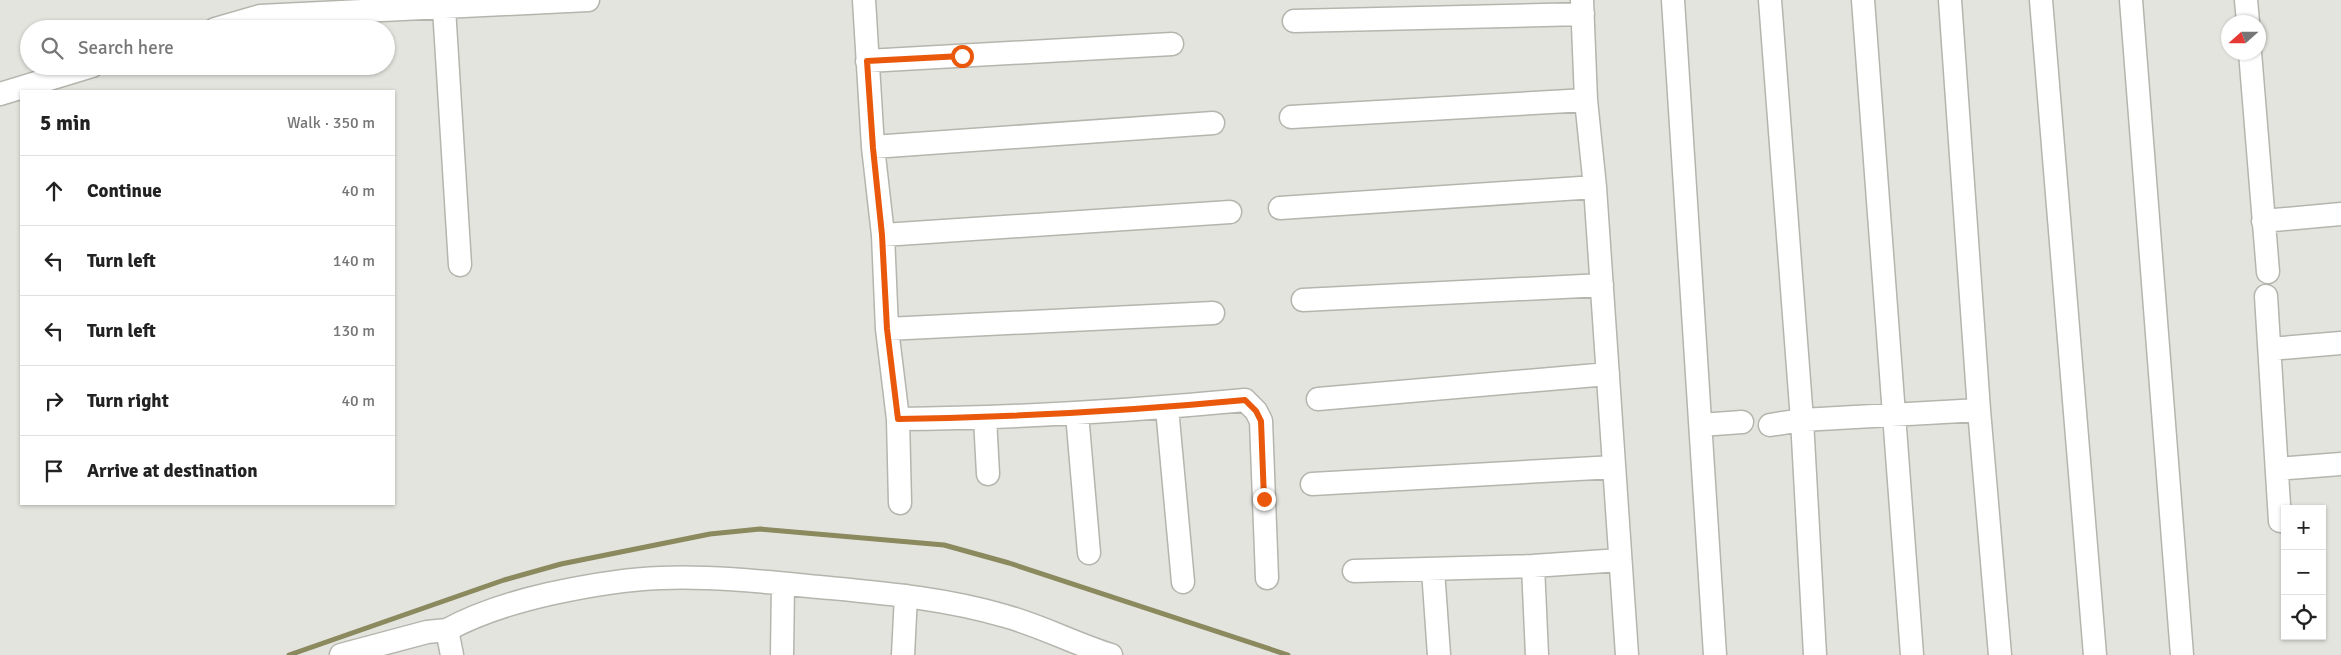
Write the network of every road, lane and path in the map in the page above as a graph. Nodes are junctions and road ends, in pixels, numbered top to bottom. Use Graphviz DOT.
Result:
graph roads {
  1 [pos="588,0"];
  2 [pos="864,0"];
  3 [pos="1673,0"];
  4 [pos="1770,0"];
  5 [pos="1863,0"];
  6 [pos="1950,0"];
  7 [pos="2041,0"];
  8 [pos="2131,0"];
  9 [pos="2246,0"];
  10 [pos="1583,7"];
  11 [pos="259,8"];
  12 [pos="444,8"];
  13 [pos="2247,15"];
  14 [pos="234,20"];
  15 [pos="1294,21"];
  16 [pos="1172,44"];
  17 [pos="2251,60"];
  18 [pos="867,61"];
  19 [pos="79,75"];
  20 [pos="66,84"];
  21 [pos="26,90"];
  22 [pos="20,91"];
  23 [pos="0,94"];
  24 [pos="1586,100"];
  25 [pos="1291,117"];
  26 [pos="1213,123"];
  27 [pos="873,148"];
  28 [pos="1595,186"];
  29 [pos="1280,208"];
  30 [pos="1230,212"];
  31 [pos="2341,214"];
  32 [pos="2263,221"];
  33 [pos="882,235"];
  34 [pos="460,265"];
  35 [pos="2268,272"];
  36 [pos="1602,286"];
  37 [pos="2266,296"];
  38 [pos="1303,300"];
  39 [pos="1213,313"];
  40 [pos="887,329"];
  41 [pos="2341,343"];
  42 [pos="2270,349"];
  43 [pos="1608,374"];
  44 [pos="1318,399"];
  45 [pos="1167,408"];
  46 [pos="1979,410"];
  47 [pos="1077,414"];
  48 [pos="1894,415"];
  49 [pos="985,418"];
  50 [pos="898,419"];
  51 [pos="1802,420"];
  52 [pos="1742,422"];
  53 [pos="1701,425"];
  54 [pos="1770,425"];
  55 [pos="2341,464"];
  56 [pos="1614,467"];
  57 [pos="2277,469"];
  58 [pos="988,474"];
  59 [pos="1312,484"];
  60 [pos="900,503"];
  61 [pos="2280,521"];
  62 [pos="1089,553"];
  63 [pos="1620,560"];
  64 [pos="1533,566"];
  65 [pos="1433,570"];
  66 [pos="1354,571"];
  67 [pos="1267,578"];
  68 [pos="1183,582"];
  69 [pos="783,584"];
  70 [pos="906,596"];
  71 [pos="447,630"];
  72 [pos="1101,653"];
  73 [pos="341,655"];
  74 [pos="452,655"];
  75 [pos="782,655"];
  76 [pos="903,655"];
  77 [pos="1439,655"];
  78 [pos="1537,655"];
  79 [pos="1627,655"];
  80 [pos="1715,655"];
  81 [pos="1815,655"];
  82 [pos="1912,655"];
  83 [pos="2000,655"];
  84 [pos="2095,655"];
  85 [pos="2182,655"];
  1 -- 12 [label="street"];
  2 -- 18 [label="street"];
  3 -- 53 [label="street"];
  4 -- 51 [label="street"];
  5 -- 48 [label="street"];
  6 -- 46 [label="street"];
  7 -- 84 [label="street"];
  8 -- 85 [label="street"];
  9 -- 13 [label="street"];
  10 -- 15 [label="street"];
  10 -- 24 [label="street"];
  11 -- 12 [label="street"];
  11 -- 14 [label="street"];
  12 -- 34 [label="street"];
  16 -- 18 [label="street"];
  17 -- 32 [label="street"];
  18 -- 27 [label="street"];
  19 -- 20 [label="street"];
  20 -- 21 [label="street"];
  22 -- 23 [label="street"];
  24 -- 25 [label="street"];
  24 -- 28 [label="street"];
  26 -- 27 [label="street"];
  27 -- 33 [label="street"];
  28 -- 29 [label="street"];
  28 -- 36 [label="street"];
  30 -- 33 [label="street"];
  31 -- 32 [label="street"];
  32 -- 35 [label="street"];
  33 -- 40 [label="street"];
  36 -- 38 [label="street"];
  36 -- 43 [label="street"];
  37 -- 42 [label="street"];
  39 -- 40 [label="street"];
  40 -- 50 [label="street"];
  41 -- 42 [label="street"];
  42 -- 57 [label="street"];
  43 -- 44 [label="street"];
  43 -- 56 [label="street"];
  45 -- 47 [label="street"];
  45 -- 67 [label="street"];
  45 -- 68 [label="street"];
  46 -- 48 [label="street"];
  46 -- 83 [label="street"];
  47 -- 49 [label="street"];
  47 -- 62 [label="street"];
  48 -- 51 [label="street"];
  48 -- 82 [label="street"];
  49 -- 50 [label="street"];
  49 -- 58 [label="street"];
  50 -- 60 [label="street"];
  51 -- 54 [label="street"];
  51 -- 81 [label="street"];
  52 -- 53 [label="street"];
  53 -- 80 [label="street"];
  55 -- 57 [label="street"];
  56 -- 59 [label="street"];
  56 -- 63 [label="street"];
  57 -- 61 [label="street"];
  63 -- 64 [label="street"];
  63 -- 79 [label="street"];
  64 -- 65 [label="street"];
  64 -- 78 [label="street"];
  65 -- 66 [label="street"];
  65 -- 77 [label="street"];
  69 -- 70 [label="street"];
  69 -- 71 [label="street"];
  69 -- 75 [label="street"];
  70 -- 72 [label="street"];
  70 -- 76 [label="street"];
  71 -- 73 [label="street"];
  71 -- 74 [label="street"];
}
